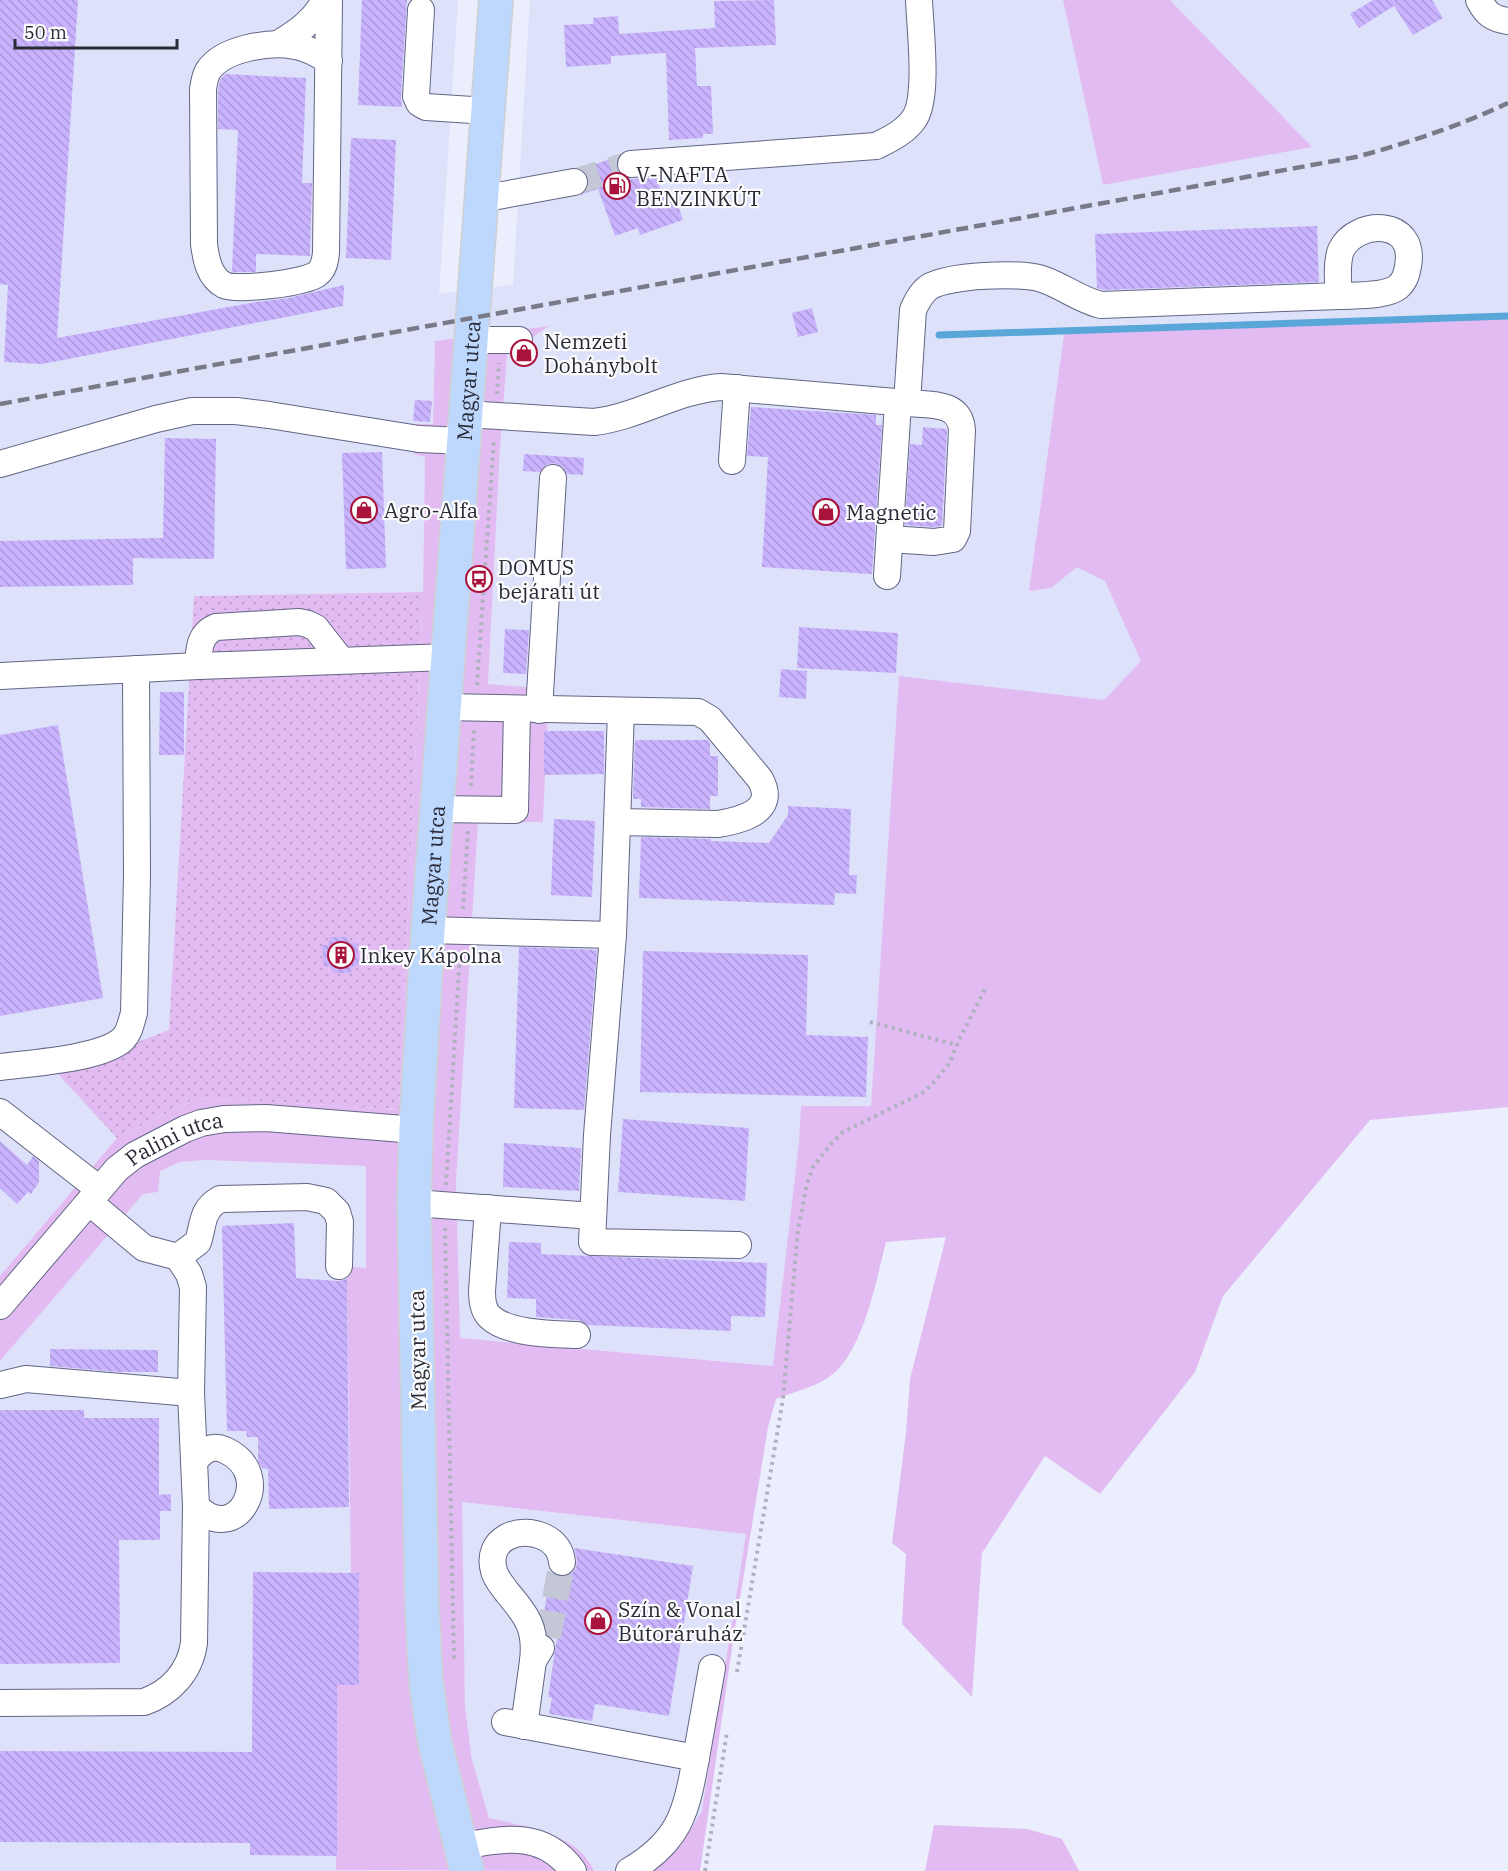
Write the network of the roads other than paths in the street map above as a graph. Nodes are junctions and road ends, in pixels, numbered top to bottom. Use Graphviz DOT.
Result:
graph roads {
  1 [pos="325,0"];
  2 [pos="329,0"];
  3 [pos="496,0"];
  4 [pos="919,0"];
  5 [pos="1479,0"];
  6 [pos="421,10"];
  7 [pos="1508,21"];
  8 [pos="278,44"];
  9 [pos="329,61"];
  10 [pos="488,111"];
  11 [pos="631,164"];
  12 [pos="574,182"];
  13 [pos="481,199"];
  14 [pos="1339,296"];
  15 [pos="471,340"];
  16 [pos="519,340"];
  17 [pos="737,388"];
  18 [pos="903,403"];
  19 [pos="465,428"];
  20 [pos="732,461"];
  21 [pos="0,464"];
  22 [pos="553,478"];
  23 [pos="890,539"];
  24 [pos="887,576"];
  25 [pos="448,657"];
  26 [pos="341,660"];
  27 [pos="193,666"];
  28 [pos="136,669"];
  29 [pos="0,676"];
  30 [pos="444,707"];
  31 [pos="528,710"];
  32 [pos="621,711"];
  33 [pos="437,808"];
  34 [pos="618,822"];
  35 [pos="428,930"];
  36 [pos="613,935"];
  37 [pos="0,1067"];
  38 [pos="0,1112"];
  39 [pos="416,1130"];
  40 [pos="94,1196"];
  41 [pos="414,1203"];
  42 [pos="488,1208"];
  43 [pos="593,1216"];
  44 [pos="738,1245"];
  45 [pos="178,1257"];
  46 [pos="339,1266"];
  47 [pos="0,1306"];
  48 [pos="577,1335"];
  49 [pos="0,1385"];
  50 [pos="191,1405"];
  51 [pos="222,1449"];
  52 [pos="194,1461"];
  53 [pos="196,1506"];
  54 [pos="562,1562"];
  55 [pos="548,1637"];
  56 [pos="533,1660"];
  57 [pos="712,1668"];
  58 [pos="0,1703"];
  59 [pos="696,1758"];
  60 [pos="463,1859"];
  61 [pos="573,1871"];
  62 [pos="629,1871"];
  1 -- 8 [label="street"];
  2 -- 9 [label="street"];
  3 -- 10 [label="main road, Magyar utca"];
  4 -- 11 [label="street"];
  5 -- 7 [label="street"];
  6 -- 10 [label="street"];
  8 -- 9 [label="street"];
  8 -- 9 [label="street"];
  10 -- 13 [label="main road, Magyar utca"];
  12 -- 13 [label="street"];
  13 -- 15 [label="main road, Magyar utca"];
  14 -- 18 [label="street"];
  15 -- 16 [label="street"];
  15 -- 19 [label="main road, Magyar utca"];
  17 -- 18 [label="street"];
  17 -- 19 [label="street"];
  17 -- 20 [label="street"];
  18 -- 23 [label="street"];
  18 -- 23 [label="street"];
  19 -- 21 [label="street"];
  19 -- 25 [label="main road, Magyar utca"];
  22 -- 31 [label="street"];
  23 -- 24 [label="street"];
  25 -- 26 [label="street"];
  25 -- 30 [label="main road, Magyar utca"];
  26 -- 27 [label="street"];
  26 -- 27 [label="street"];
  27 -- 28 [label="street"];
  28 -- 29 [label="street"];
  28 -- 37 [label="street"];
  30 -- 31 [label="street"];
  30 -- 33 [label="main road, Magyar utca"];
  31 -- 32 [label="street"];
  31 -- 33 [label="street"];
  32 -- 34 [label="street"];
  32 -- 34 [label="street"];
  33 -- 35 [label="main road, Magyar utca"];
  34 -- 36 [label="street"];
  35 -- 36 [label="street"];
  35 -- 39 [label="main road, Magyar utca"];
  36 -- 43 [label="street"];
  38 -- 40 [label="street"];
  39 -- 40 [label="street, Palini utca"];
  39 -- 41 [label="main road, Magyar utca"];
  40 -- 45 [label="street"];
  40 -- 47 [label="street, Palini utca"];
  41 -- 42 [label="street"];
  41 -- 60 [label="main road, Magyar utca"];
  42 -- 43 [label="street"];
  42 -- 48 [label="street"];
  43 -- 44 [label="street"];
  45 -- 46 [label="street"];
  45 -- 50 [label="street"];
  49 -- 50 [label="street"];
  50 -- 51 [label="street"];
  50 -- 52 [label="street"];
  51 -- 52 [label="street"];
  51 -- 53 [label="street"];
  52 -- 53 [label="street"];
  53 -- 58 [label="street"];
  54 -- 56 [label="street"];
  55 -- 56 [label="street"];
  56 -- 59 [label="street"];
  57 -- 59 [label="street"];
  59 -- 62 [label="street"];
  60 -- 61 [label="street"];
}
